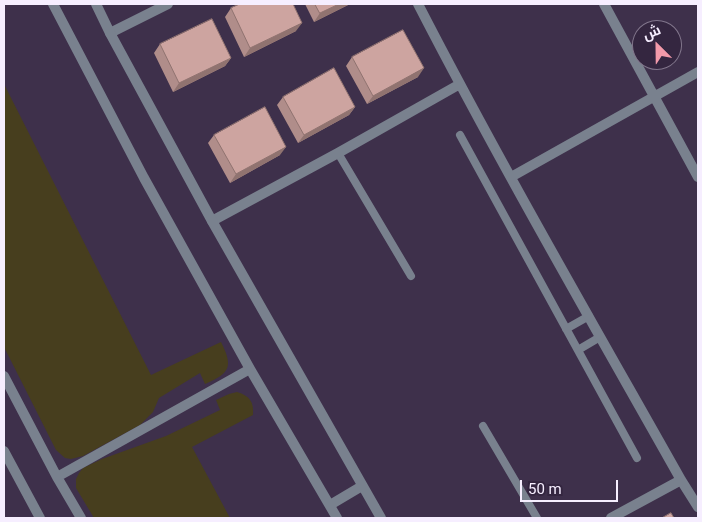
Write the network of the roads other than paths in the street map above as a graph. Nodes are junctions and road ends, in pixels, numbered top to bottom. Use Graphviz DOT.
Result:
graph roads {
  1 [pos="53,4"];
  2 [pos="96,4"];
  3 [pos="168,4"];
  4 [pos="418,4"];
  5 [pos="604,4"];
  6 [pos="110,33"];
  7 [pos="698,72"];
  8 [pos="460,84"];
  9 [pos="654,97"];
  10 [pos="460,134"];
  11 [pos="338,153"];
  12 [pos="511,177"];
  13 [pos="698,177"];
  14 [pos="212,221"];
  15 [pos="410,276"];
  16 [pos="589,316"];
  17 [pos="566,329"];
  18 [pos="600,337"];
  19 [pos="578,350"];
  20 [pos="250,369"];
  21 [pos="4,376"];
  22 [pos="483,426"];
  23 [pos="4,451"];
  24 [pos="637,458"];
  25 [pos="57,477"];
  26 [pos="681,480"];
  27 [pos="362,486"];
  28 [pos="330,505"];
  29 [pos="698,507"];
  30 [pos="40,518"];
  31 [pos="81,518"];
  32 [pos="337,518"];
  33 [pos="381,518"];
  34 [pos="537,518"];
  35 [pos="611,518"];
  1 -- 20 [label="street"];
  2 -- 6 [label="street"];
  3 -- 6 [label="street"];
  4 -- 8 [label="street"];
  5 -- 9 [label="street"];
  6 -- 14 [label="street"];
  7 -- 9 [label="street"];
  8 -- 11 [label="street"];
  8 -- 12 [label="street"];
  9 -- 12 [label="street"];
  9 -- 13 [label="street"];
  10 -- 17 [label="lane"];
  11 -- 14 [label="street"];
  11 -- 15 [label="lane"];
  12 -- 16 [label="street"];
  14 -- 27 [label="street"];
  16 -- 17 [label="lane"];
  16 -- 18 [label="street"];
  17 -- 19 [label="lane"];
  18 -- 19 [label="lane"];
  18 -- 26 [label="street"];
  19 -- 24 [label="lane"];
  20 -- 25 [label="street"];
  20 -- 28 [label="street"];
  21 -- 25 [label="street"];
  22 -- 34 [label="lane"];
  23 -- 30 [label="street"];
  25 -- 31 [label="street"];
  26 -- 29 [label="street"];
  26 -- 35 [label="street"];
  27 -- 28 [label="street"];
  27 -- 33 [label="street"];
  28 -- 32 [label="street"];
}
